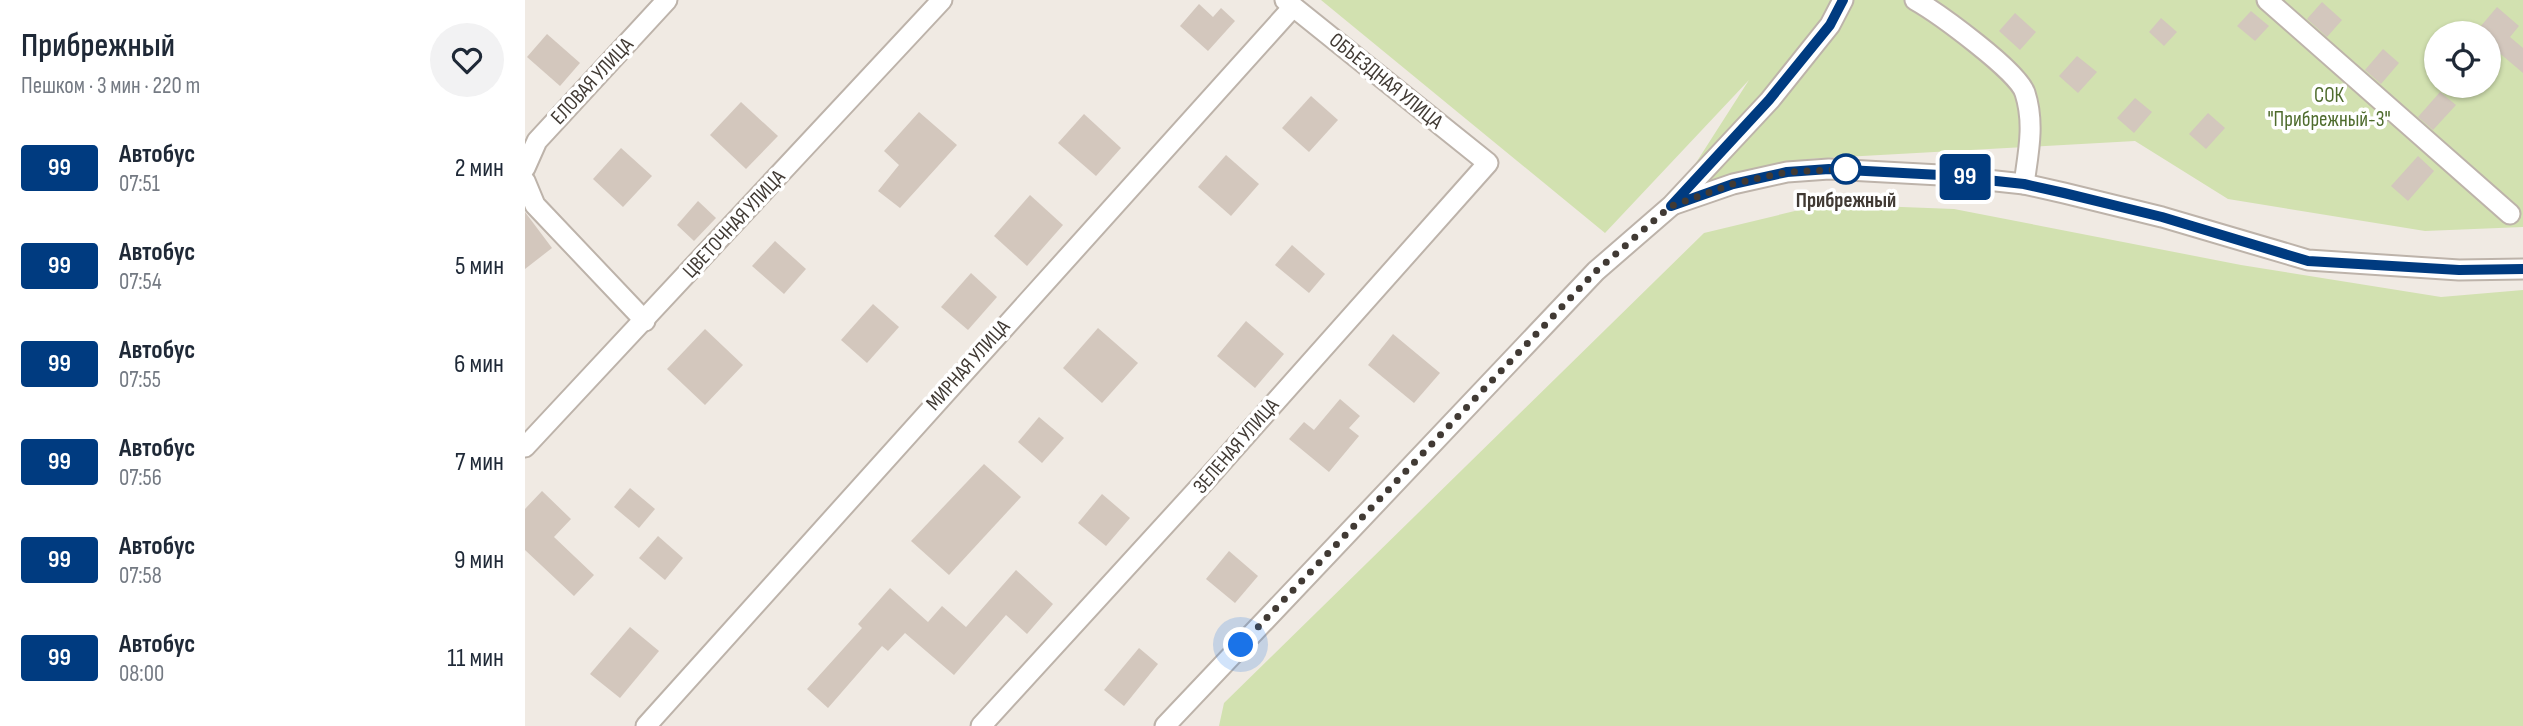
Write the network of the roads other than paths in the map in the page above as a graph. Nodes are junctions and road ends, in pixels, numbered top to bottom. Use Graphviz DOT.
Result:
graph roads {
  1 [pos="667,0"];
  2 [pos="941,0"];
  3 [pos="1843,0"];
  4 [pos="1915,0"];
  5 [pos="2267,0"];
  6 [pos="1289,3"];
  7 [pos="1487,163"];
  8 [pos="525,168"];
  9 [pos="525,181"];
  10 [pos="2024,184"];
  11 [pos="1671,206"];
  12 [pos="2509,214"];
  13 [pos="2523,269"];
  14 [pos="645,321"];
  15 [pos="525,447"];
  16 [pos="646,726"];
  17 [pos="981,726"];
  18 [pos="1165,726"];
  1 -- 8 [label="street, ЕЛОВАЯ УЛИЦА"];
  2 -- 14 [label="street, ЦВЕТОЧНАЯ УЛИЦА"];
  3 -- 11 [label="street"];
  4 -- 10 [label="street"];
  5 -- 12 [label="street"];
  6 -- 7 [label="street, ОБЪЕЗДНАЯ УЛИЦА"];
  6 -- 16 [label="street, МИРНАЯ УЛИЦА"];
  7 -- 17 [label="street, ЗЕЛЕНАЯ УЛИЦА"];
  9 -- 14 [label="street"];
  10 -- 11 [label="street"];
  10 -- 13 [label="street"];
  11 -- 18 [label="street"];
  14 -- 15 [label="street, ЦВЕТОЧНАЯ УЛИЦА"];
}
